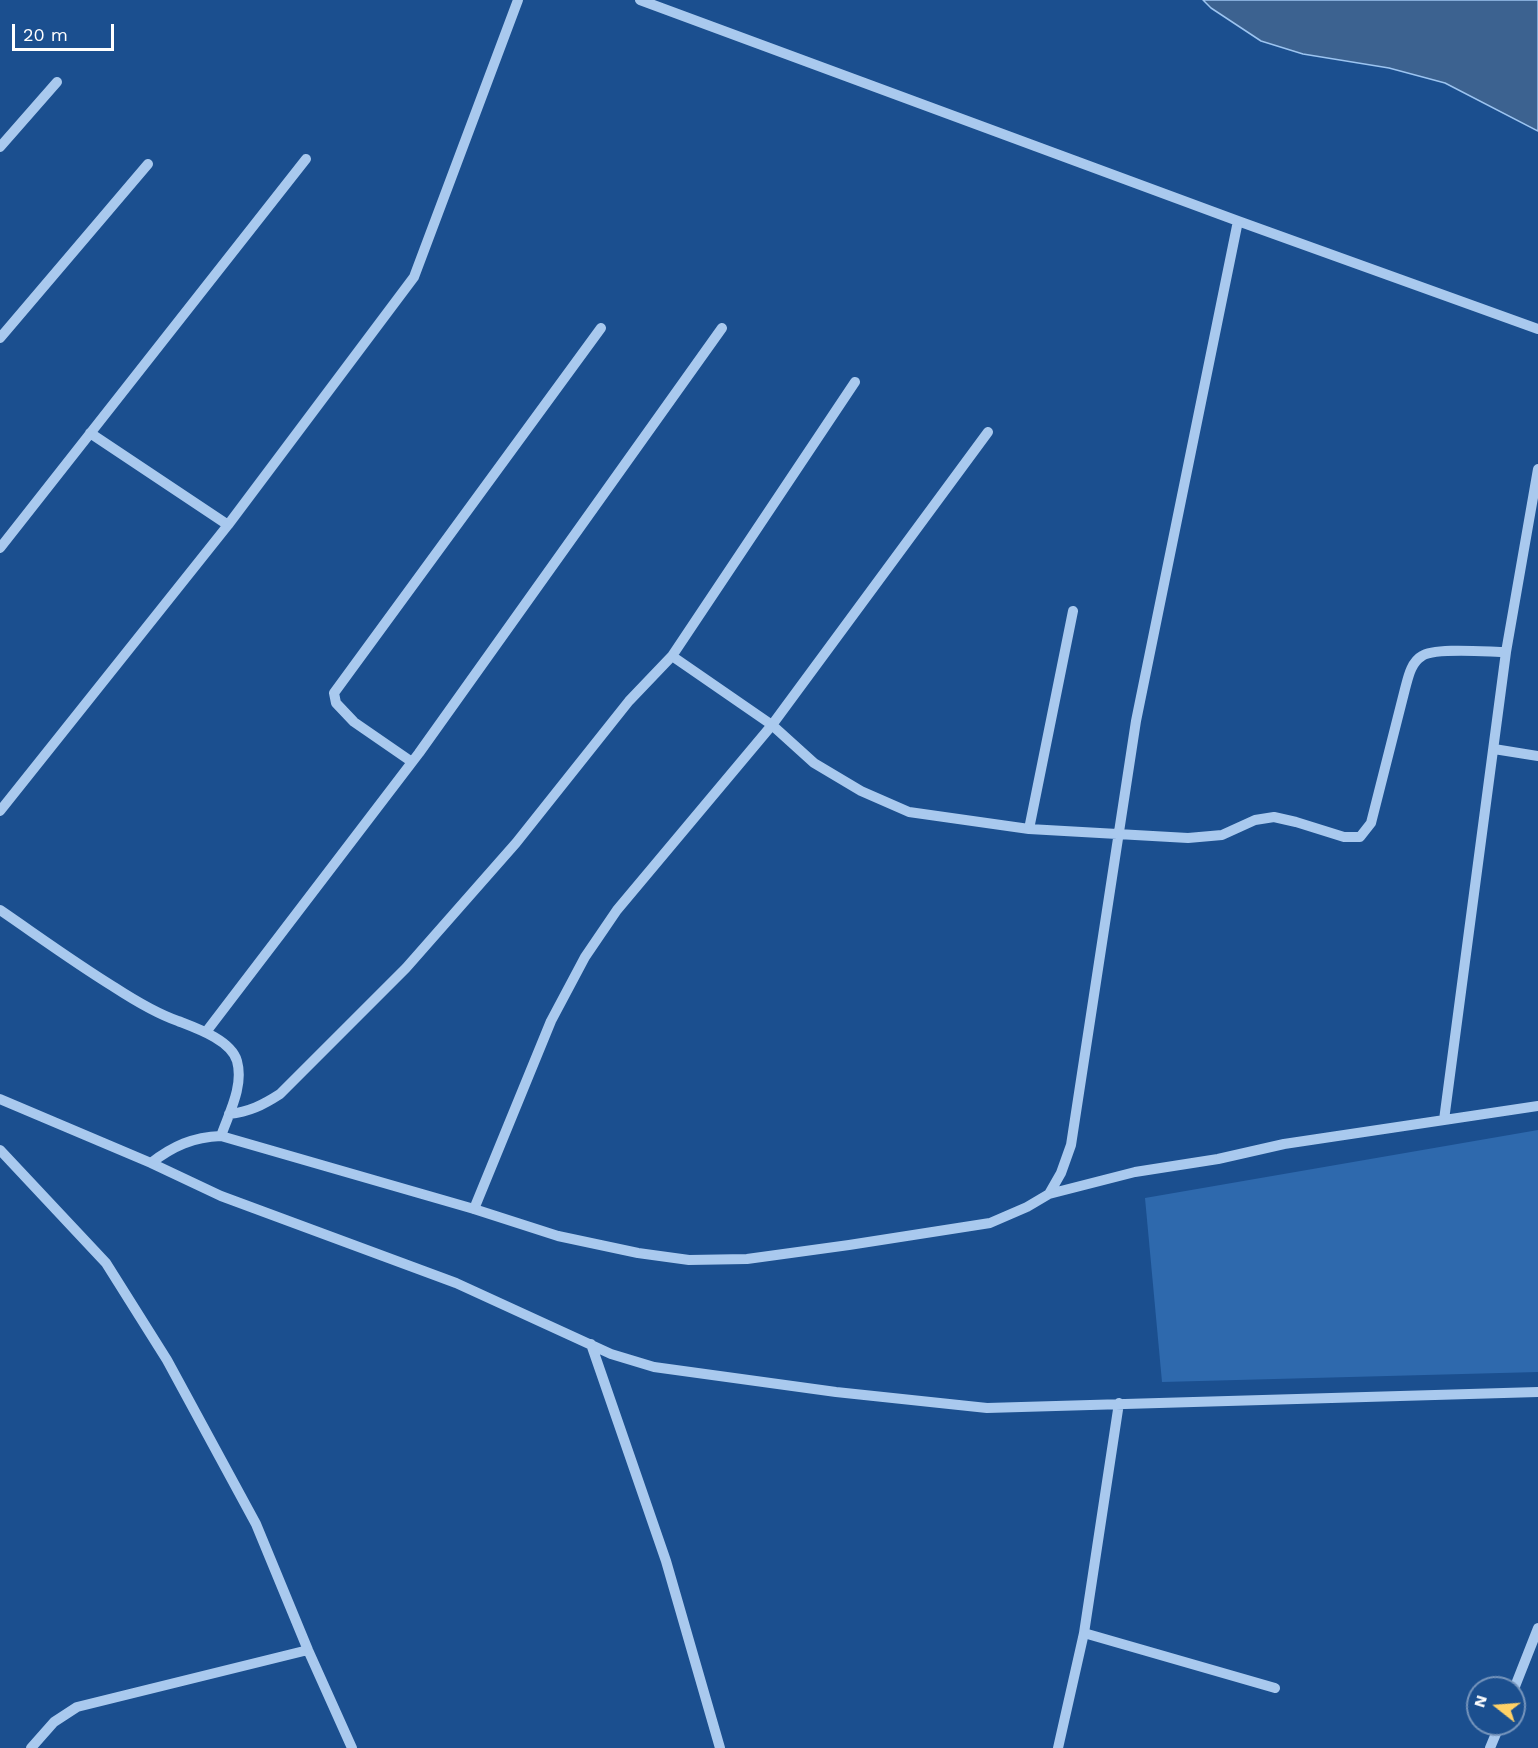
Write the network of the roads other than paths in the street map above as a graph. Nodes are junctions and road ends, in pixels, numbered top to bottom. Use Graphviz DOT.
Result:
graph roads {
  1 [pos="518,0"];
  2 [pos="639,0"];
  3 [pos="57,82"];
  4 [pos="0,147"];
  5 [pos="306,159"];
  6 [pos="148,164"];
  7 [pos="1238,221"];
  8 [pos="601,328"];
  9 [pos="722,328"];
  10 [pos="1538,329"];
  11 [pos="0,338"];
  12 [pos="855,382"];
  13 [pos="988,432"];
  14 [pos="90,434"];
  15 [pos="1538,469"];
  16 [pos="228,525"];
  17 [pos="0,548"];
  18 [pos="1073,611"];
  19 [pos="1506,652"];
  20 [pos="672,656"];
  21 [pos="772,725"];
  22 [pos="1494,749"];
  23 [pos="1538,756"];
  24 [pos="412,762"];
  25 [pos="0,812"];
  26 [pos="1029,829"];
  27 [pos="1117,833"];
  28 [pos="0,910"];
  29 [pos="206,1032"];
  30 [pos="0,1099"];
  31 [pos="1538,1106"];
  32 [pos="229,1114"];
  33 [pos="1444,1120"];
  34 [pos="221,1136"];
  35 [pos="0,1150"];
  36 [pos="151,1163"];
  37 [pos="1049,1194"];
  38 [pos="474,1209"];
  39 [pos="591,1344"];
  40 [pos="1538,1392"];
  41 [pos="1119,1403"];
  42 [pos="1538,1628"];
  43 [pos="1084,1633"];
  44 [pos="308,1650"];
  45 [pos="1519,1676"];
  46 [pos="1275,1688"];
  47 [pos="31,1748"];
  48 [pos="352,1748"];
  49 [pos="720,1748"];
  50 [pos="1058,1748"];
  1 -- 16 [label="street"];
  2 -- 7 [label="street"];
  3 -- 4 [label="street"];
  5 -- 14 [label="street"];
  6 -- 11 [label="street"];
  7 -- 10 [label="street"];
  7 -- 27 [label="street"];
  8 -- 24 [label="street"];
  9 -- 24 [label="street"];
  12 -- 20 [label="street"];
  13 -- 21 [label="street"];
  14 -- 16 [label="street"];
  14 -- 17 [label="street"];
  15 -- 19 [label="street"];
  16 -- 25 [label="street"];
  18 -- 26 [label="street"];
  19 -- 22 [label="street"];
  19 -- 27 [label="street"];
  20 -- 21 [label="street"];
  20 -- 32 [label="street"];
  21 -- 26 [label="street"];
  21 -- 38 [label="street"];
  22 -- 23 [label="street"];
  22 -- 33 [label="street"];
  24 -- 29 [label="street"];
  26 -- 27 [label="street"];
  27 -- 37 [label="street"];
  28 -- 29 [label="street"];
  29 -- 32 [label="street"];
  30 -- 36 [label="street"];
  31 -- 33 [label="street"];
  32 -- 34 [label="street"];
  33 -- 37 [label="street"];
  34 -- 36 [label="street"];
  34 -- 38 [label="street"];
  35 -- 44 [label="street"];
  36 -- 39 [label="street"];
  37 -- 38 [label="street"];
  39 -- 41 [label="street"];
  39 -- 49 [label="street"];
  40 -- 41 [label="street"];
  41 -- 43 [label="street"];
  42 -- 45 [label="street"];
  43 -- 46 [label="street"];
  43 -- 50 [label="street"];
  44 -- 47 [label="street"];
  44 -- 48 [label="street"];
}
